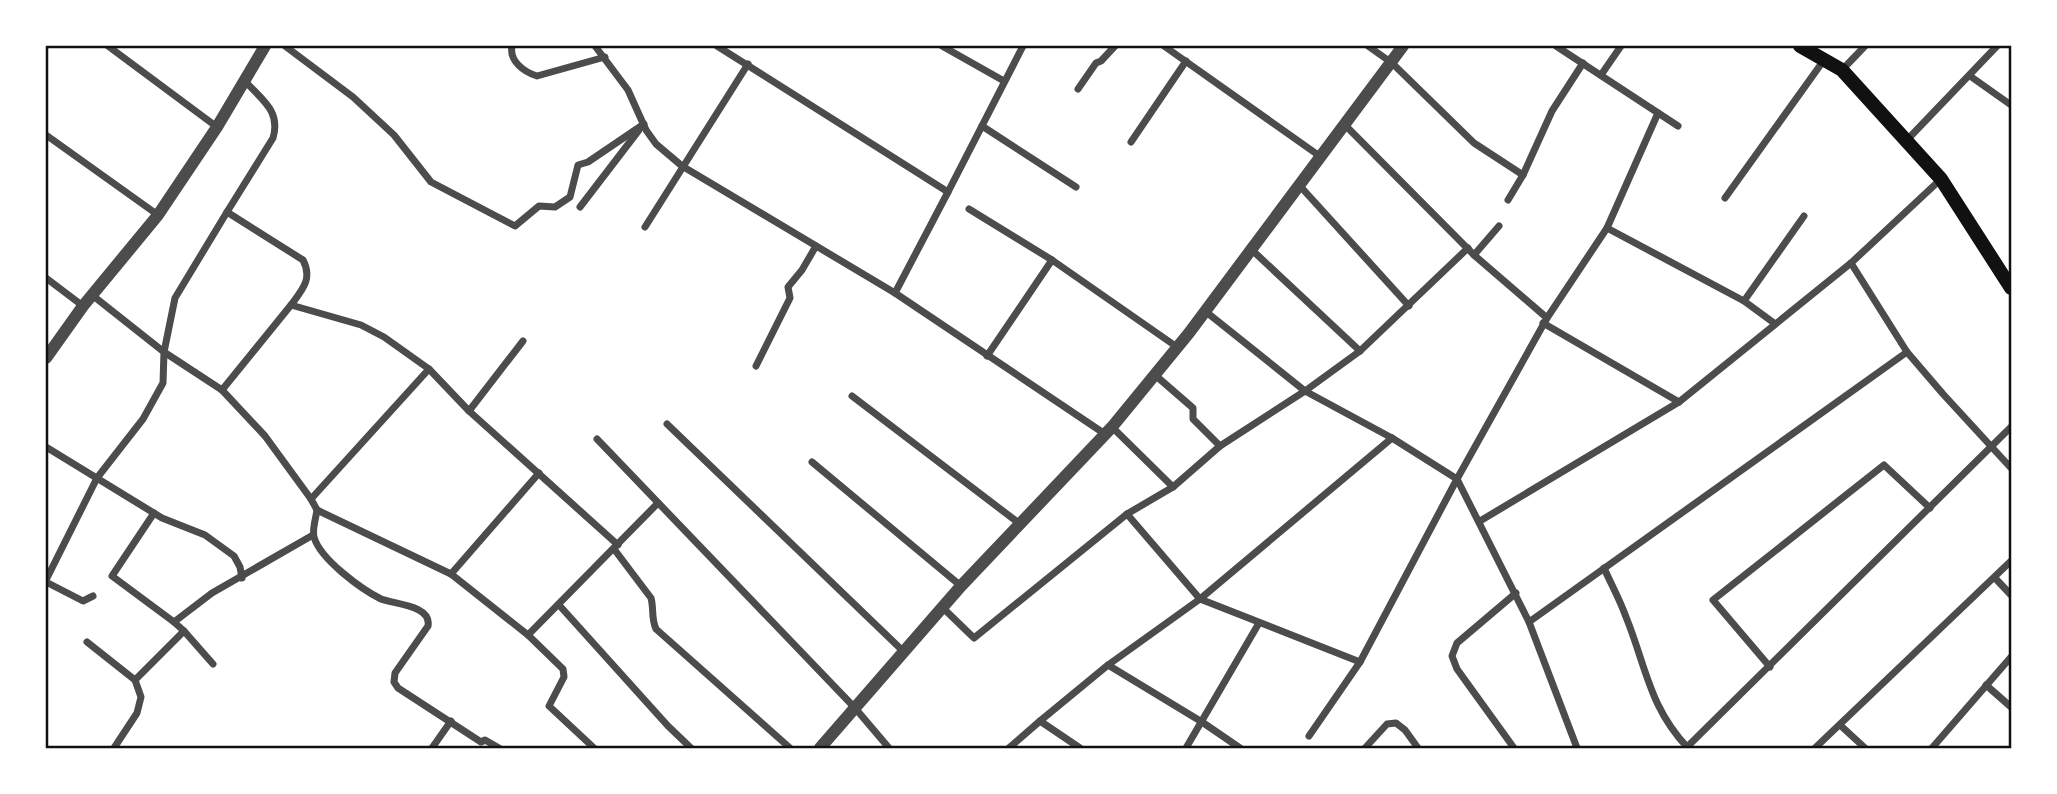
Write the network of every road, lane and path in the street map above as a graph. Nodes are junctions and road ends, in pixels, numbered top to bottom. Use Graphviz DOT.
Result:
graph roads {
  1 [pos="108,46"];
  2 [pos="264,46"];
  3 [pos="285,46"];
  4 [pos="512,46"];
  5 [pos="595,46"];
  6 [pos="717,46"];
  7 [pos="942,46"];
  8 [pos="1023,46"];
  9 [pos="1115,46"];
  10 [pos="1164,46"];
  11 [pos="1368,46"];
  12 [pos="1403,46"];
  13 [pos="1556,46"];
  14 [pos="1621,46"];
  15 [pos="1800,46"];
  16 [pos="1865,46"];
  17 [pos="1997,46"];
  18 [pos="605,57"];
  19 [pos="1824,60"];
  20 [pos="1186,61"];
  21 [pos="1392,63"];
  22 [pos="1583,63"];
  23 [pos="748,64"];
  24 [pos="1842,70"];
  25 [pos="1601,75"];
  26 [pos="1970,76"];
  27 [pos="246,81"];
  28 [pos="1004,81"];
  29 [pos="1078,89"];
  30 [pos="2011,106"];
  31 [pos="1658,113"];
  32 [pos="644,124"];
  33 [pos="1344,124"];
  34 [pos="982,126"];
  35 [pos="1678,126"];
  36 [pos="217,127"];
  37 [pos="46,135"];
  38 [pos="1907,140"];
  39 [pos="1131,142"];
  40 [pos="1321,157"];
  41 [pos="682,166"];
  42 [pos="1523,175"];
  43 [pos="1941,179"];
  44 [pos="1300,186"];
  45 [pos="1076,187"];
  46 [pos="948,192"];
  47 [pos="1725,198"];
  48 [pos="1508,200"];
  49 [pos="580,207"];
  50 [pos="969,209"];
  51 [pos="227,212"];
  52 [pos="158,215"];
  53 [pos="1804,216"];
  54 [pos="1499,226"];
  55 [pos="645,227"];
  56 [pos="1607,228"];
  57 [pos="816,246"];
  58 [pos="1468,248"];
  59 [pos="1252,250"];
  60 [pos="1474,255"];
  61 [pos="1052,260"];
  62 [pos="1851,263"];
  63 [pos="46,278"];
  64 [pos="2010,281"];
  65 [pos="895,293"];
  66 [pos="92,295"];
  67 [pos="1744,301"];
  68 [pos="291,305"];
  69 [pos="83,306"];
  70 [pos="1409,306"];
  71 [pos="1205,311"];
  72 [pos="1545,321"];
  73 [pos="1774,323"];
  74 [pos="523,341"];
  75 [pos="1177,347"];
  76 [pos="1360,351"];
  77 [pos="164,352"];
  78 [pos="1907,352"];
  79 [pos="987,356"];
  80 [pos="46,358"];
  81 [pos="756,366"];
  82 [pos="429,369"];
  83 [pos="1155,374"];
  84 [pos="222,390"];
  85 [pos="1305,391"];
  86 [pos="852,396"];
  87 [pos="1679,402"];
  88 [pos="469,411"];
  89 [pos="667,424"];
  90 [pos="2011,427"];
  91 [pos="1109,430"];
  92 [pos="1392,438"];
  93 [pos="597,439"];
  94 [pos="1992,445"];
  95 [pos="1220,446"];
  96 [pos="46,447"];
  97 [pos="811,462"];
  98 [pos="2011,468"];
  99 [pos="539,472"];
  100 [pos="97,478"];
  101 [pos="1458,479"];
  102 [pos="1173,487"];
  103 [pos="312,499"];
  104 [pos="659,503"];
  105 [pos="1930,508"];
  106 [pos="317,510"];
  107 [pos="154,513"];
  108 [pos="1127,514"];
  109 [pos="1480,521"];
  110 [pos="1020,524"];
  111 [pos="313,535"];
  112 [pos="616,547"];
  113 [pos="2011,561"];
  114 [pos="1604,568"];
  115 [pos="452,574"];
  116 [pos="242,578"];
  117 [pos="1995,578"];
  118 [pos="46,581"];
  119 [pos="961,586"];
  120 [pos="1516,593"];
  121 [pos="2011,595"];
  122 [pos="93,596"];
  123 [pos="1200,598"];
  124 [pos="559,605"];
  125 [pos="943,608"];
  126 [pos="174,622"];
  127 [pos="1529,622"];
  128 [pos="1259,623"];
  129 [pos="184,631"];
  130 [pos="528,635"];
  131 [pos="87,642"];
  132 [pos="903,651"];
  133 [pos="2011,657"];
  134 [pos="1360,662"];
  135 [pos="213,664"];
  136 [pos="1108,665"];
  137 [pos="1770,667"];
  138 [pos="135,680"];
  139 [pos="1986,685"];
  140 [pos="2011,707"];
  141 [pos="855,708"];
  142 [pos="451,721"];
  143 [pos="1040,721"];
  144 [pos="1202,722"];
  145 [pos="1840,725"];
  146 [pos="1309,736"];
  147 [pos="479,745"];
  148 [pos="114,748"];
  149 [pos="432,748"];
  150 [pos="499,748"];
  151 [pos="594,748"];
  152 [pos="691,748"];
  153 [pos="790,748"];
  154 [pos="820,748"];
  155 [pos="889,748"];
  156 [pos="1009,748"];
  157 [pos="1080,748"];
  158 [pos="1186,748"];
  159 [pos="1240,748"];
  160 [pos="1365,748"];
  161 [pos="1418,748"];
  162 [pos="1514,748"];
  163 [pos="1577,748"];
  164 [pos="1687,748"];
  165 [pos="1815,748"];
  166 [pos="1865,748"];
  167 [pos="1932,748"];
  1 -- 36 [label="street"];
  2 -- 27 [label="street"];
  3 -- 32 [label="street"];
  4 -- 18 [label="street"];
  5 -- 18 [label="street"];
  6 -- 23 [label="street"];
  7 -- 28 [label="street"];
  8 -- 28 [label="street"];
  9 -- 29 [label="street"];
  10 -- 20 [label="street"];
  11 -- 21 [label="street"];
  12 -- 21 [label="street"];
  13 -- 22 [label="street"];
  14 -- 25 [label="street"];
  15 -- 19 [label="main road"];
  16 -- 24 [label="street"];
  17 -- 26 [label="street"];
  18 -- 32 [label="street"];
  19 -- 24 [label="main road"];
  19 -- 47 [label="street"];
  20 -- 39 [label="street"];
  20 -- 40 [label="street"];
  21 -- 33 [label="street"];
  21 -- 42 [label="street"];
  22 -- 25 [label="street"];
  22 -- 42 [label="street"];
  23 -- 41 [label="street"];
  23 -- 46 [label="street"];
  24 -- 38 [label="main road"];
  25 -- 31 [label="street"];
  26 -- 30 [label="street"];
  26 -- 38 [label="street"];
  27 -- 36 [label="street"];
  27 -- 51 [label="street"];
  28 -- 34 [label="street"];
  31 -- 35 [label="street"];
  31 -- 56 [label="street"];
  32 -- 41 [label="street"];
  32 -- 49 [label="street"];
  33 -- 40 [label="street"];
  33 -- 58 [label="street"];
  34 -- 45 [label="street"];
  34 -- 46 [label="street"];
  36 -- 52 [label="street"];
  37 -- 52 [label="street"];
  38 -- 43 [label="main road"];
  40 -- 44 [label="street"];
  41 -- 55 [label="street"];
  41 -- 57 [label="street"];
  42 -- 48 [label="street"];
  43 -- 62 [label="street"];
  43 -- 64 [label="main road"];
  44 -- 59 [label="street"];
  44 -- 70 [label="street"];
  46 -- 65 [label="street"];
  50 -- 61 [label="street"];
  51 -- 68 [label="street"];
  51 -- 77 [label="street"];
  52 -- 66 [label="street"];
  53 -- 67 [label="street"];
  54 -- 60 [label="street"];
  56 -- 67 [label="street"];
  56 -- 72 [label="street"];
  57 -- 65 [label="street"];
  57 -- 81 [label="street"];
  58 -- 60 [label="street"];
  58 -- 70 [label="street"];
  59 -- 71 [label="street"];
  59 -- 76 [label="street"];
  60 -- 72 [label="street"];
  61 -- 75 [label="street"];
  61 -- 79 [label="street"];
  62 -- 73 [label="street"];
  62 -- 78 [label="street"];
  63 -- 69 [label="street"];
  65 -- 79 [label="street"];
  66 -- 69 [label="street"];
  66 -- 77 [label="street"];
  67 -- 73 [label="street"];
  68 -- 82 [label="street"];
  68 -- 84 [label="street"];
  69 -- 80 [label="street"];
  70 -- 76 [label="street"];
  71 -- 75 [label="street"];
  71 -- 85 [label="street"];
  72 -- 87 [label="street"];
  72 -- 101 [label="street"];
  73 -- 87 [label="street"];
  74 -- 88 [label="street"];
  75 -- 83 [label="street"];
  76 -- 85 [label="street"];
  77 -- 84 [label="street"];
  77 -- 100 [label="street"];
  78 -- 94 [label="street"];
  78 -- 114 [label="street"];
  79 -- 91 [label="street"];
  82 -- 88 [label="street"];
  82 -- 103 [label="street"];
  83 -- 91 [label="street"];
  83 -- 95 [label="street"];
  84 -- 103 [label="street"];
  85 -- 92 [label="street"];
  85 -- 95 [label="street"];
  86 -- 110 [label="street"];
  87 -- 109 [label="street"];
  88 -- 99 [label="street"];
  89 -- 132 [label="street"];
  90 -- 94 [label="street"];
  91 -- 102 [label="street"];
  91 -- 110 [label="street"];
  92 -- 101 [label="street"];
  92 -- 123 [label="street"];
  93 -- 104 [label="street"];
  94 -- 98 [label="street"];
  94 -- 105 [label="street"];
  95 -- 102 [label="street"];
  96 -- 100 [label="street"];
  97 -- 119 [label="street"];
  99 -- 112 [label="street"];
  99 -- 115 [label="street"];
  100 -- 107 [label="street"];
  100 -- 118 [label="street"];
  101 -- 109 [label="street"];
  101 -- 134 [label="street"];
  102 -- 108 [label="street"];
  103 -- 106 [label="street"];
  104 -- 112 [label="street"];
  104 -- 141 [label="street"];
  105 -- 137 [label="street"];
  105 -- 137 [label="street"];
  106 -- 111 [label="street"];
  106 -- 115 [label="street"];
  107 -- 116 [label="street"];
  107 -- 126 [label="street"];
  108 -- 123 [label="street"];
  108 -- 125 [label="street"];
  109 -- 120 [label="street"];
  110 -- 119 [label="street"];
  111 -- 116 [label="street"];
  111 -- 142 [label="street"];
  112 -- 124 [label="street"];
  112 -- 153 [label="street"];
  113 -- 117 [label="street"];
  114 -- 127 [label="street"];
  114 -- 164 [label="street"];
  115 -- 130 [label="street"];
  116 -- 126 [label="street"];
  117 -- 121 [label="street"];
  117 -- 145 [label="street"];
  118 -- 122 [label="street"];
  119 -- 125 [label="street"];
  120 -- 127 [label="street"];
  120 -- 162 [label="street"];
  123 -- 128 [label="street"];
  123 -- 136 [label="street"];
  124 -- 130 [label="street"];
  124 -- 152 [label="street"];
  125 -- 132 [label="street"];
  126 -- 129 [label="street"];
  127 -- 163 [label="street"];
  128 -- 134 [label="street"];
  128 -- 144 [label="street"];
  129 -- 135 [label="street"];
  129 -- 138 [label="street"];
  130 -- 151 [label="street"];
  131 -- 138 [label="street"];
  132 -- 141 [label="street"];
  133 -- 139 [label="street"];
  134 -- 146 [label="street"];
  136 -- 143 [label="street"];
  136 -- 144 [label="street"];
  137 -- 164 [label="street"];
  138 -- 148 [label="street"];
  139 -- 140 [label="street"];
  139 -- 167 [label="street"];
  141 -- 154 [label="street"];
  141 -- 155 [label="street"];
  142 -- 147 [label="street"];
  142 -- 149 [label="street"];
  143 -- 156 [label="street"];
  143 -- 157 [label="street"];
  144 -- 158 [label="street"];
  144 -- 159 [label="street"];
  145 -- 165 [label="street"];
  145 -- 166 [label="street"];
  147 -- 150 [label="street"];
  160 -- 161 [label="street"];
}
